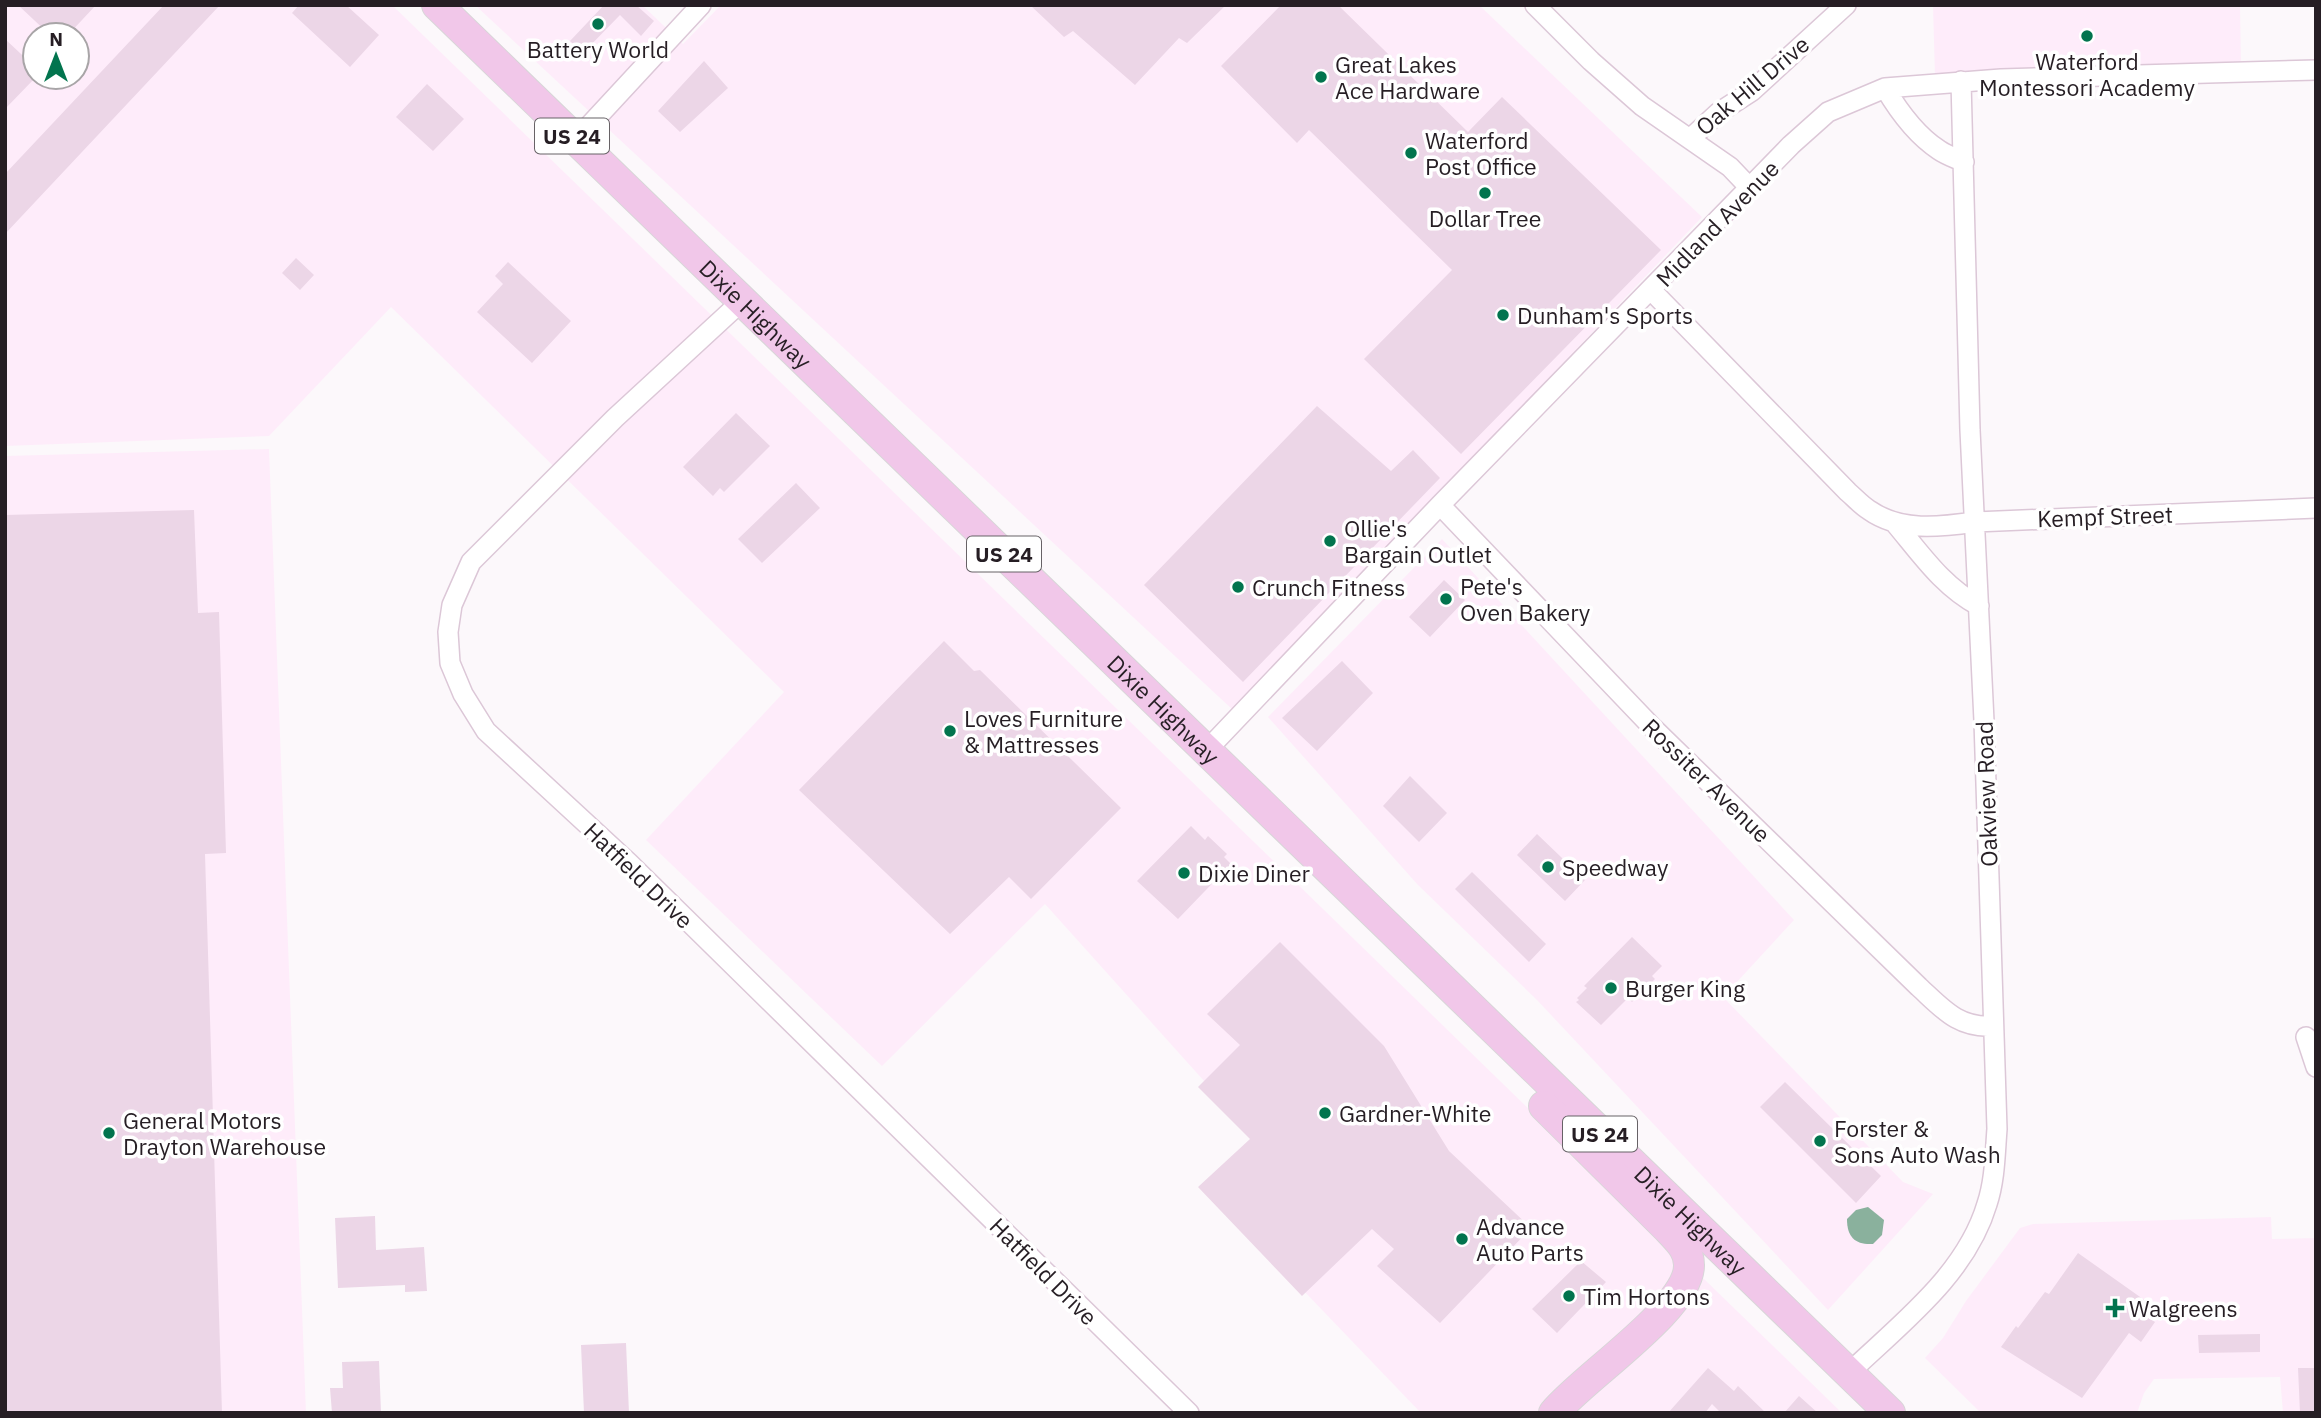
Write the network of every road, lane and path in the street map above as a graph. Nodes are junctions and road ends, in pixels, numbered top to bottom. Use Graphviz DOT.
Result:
graph roads {
  1 [pos="437,5"];
  2 [pos="701,5"];
  3 [pos="1535,5"];
  4 [pos="1846,5"];
  5 [pos="2316,70"];
  6 [pos="1961,81"];
  7 [pos="1885,88"];
  8 [pos="1690,138"];
  9 [pos="576,140"];
  10 [pos="1964,162"];
  11 [pos="1750,188"];
  12 [pos="1651,290"];
  13 [pos="742,301"];
  14 [pos="1440,505"];
  15 [pos="2316,508"];
  16 [pos="1894,522"];
  17 [pos="1975,522"];
  18 [pos="1979,606"];
  19 [pos="1206,751"];
  20 [pos="1993,1026"];
  21 [pos="1493,1029"];
  22 [pos="2306,1037"];
  23 [pos="2316,1068"];
  24 [pos="1849,1373"];
  25 [pos="1189,1413"];
  26 [pos="1554,1413"];
  27 [pos="1890,1413"];
  1 -- 9 [label="main road, Dixie Highway / US 24"];
  2 -- 9 [label="street"];
  3 -- 8 [label="street"];
  4 -- 8 [label="street, Oak Hill Drive"];
  5 -- 6 [label="street, Midland Avenue"];
  6 -- 7 [label="street, Midland Avenue"];
  6 -- 10 [label="street, Oakview Road"];
  7 -- 10 [label="street"];
  7 -- 11 [label="street, Midland Avenue"];
  8 -- 11 [label="street"];
  9 -- 13 [label="main road, Dixie Highway / US 24"];
  10 -- 17 [label="street, Oakview Road"];
  11 -- 12 [label="street, Midland Avenue"];
  12 -- 14 [label="street, Midland Avenue"];
  12 -- 16 [label="street, Kempf Street"];
  13 -- 19 [label="main road, Dixie Highway / US 24"];
  13 -- 25 [label="street, Hatfield Drive"];
  14 -- 19 [label="street, Midland Avenue"];
  14 -- 20 [label="street, Rossiter Avenue"];
  15 -- 17 [label="street, Kempf Street"];
  16 -- 17 [label="street, Kempf Street"];
  16 -- 18 [label="street, Kempf Street"];
  17 -- 18 [label="street, Oakview Road"];
  18 -- 20 [label="street, Oakview Road"];
  19 -- 21 [label="main road, Dixie Highway / US 24"];
  20 -- 24 [label="street, Oakview Road"];
  21 -- 24 [label="main road, Dixie Highway / US 24"];
  21 -- 26 [label="main road"];
  22 -- 23 [label="street"];
  24 -- 27 [label="main road, Dixie Highway / US 24"];
}
